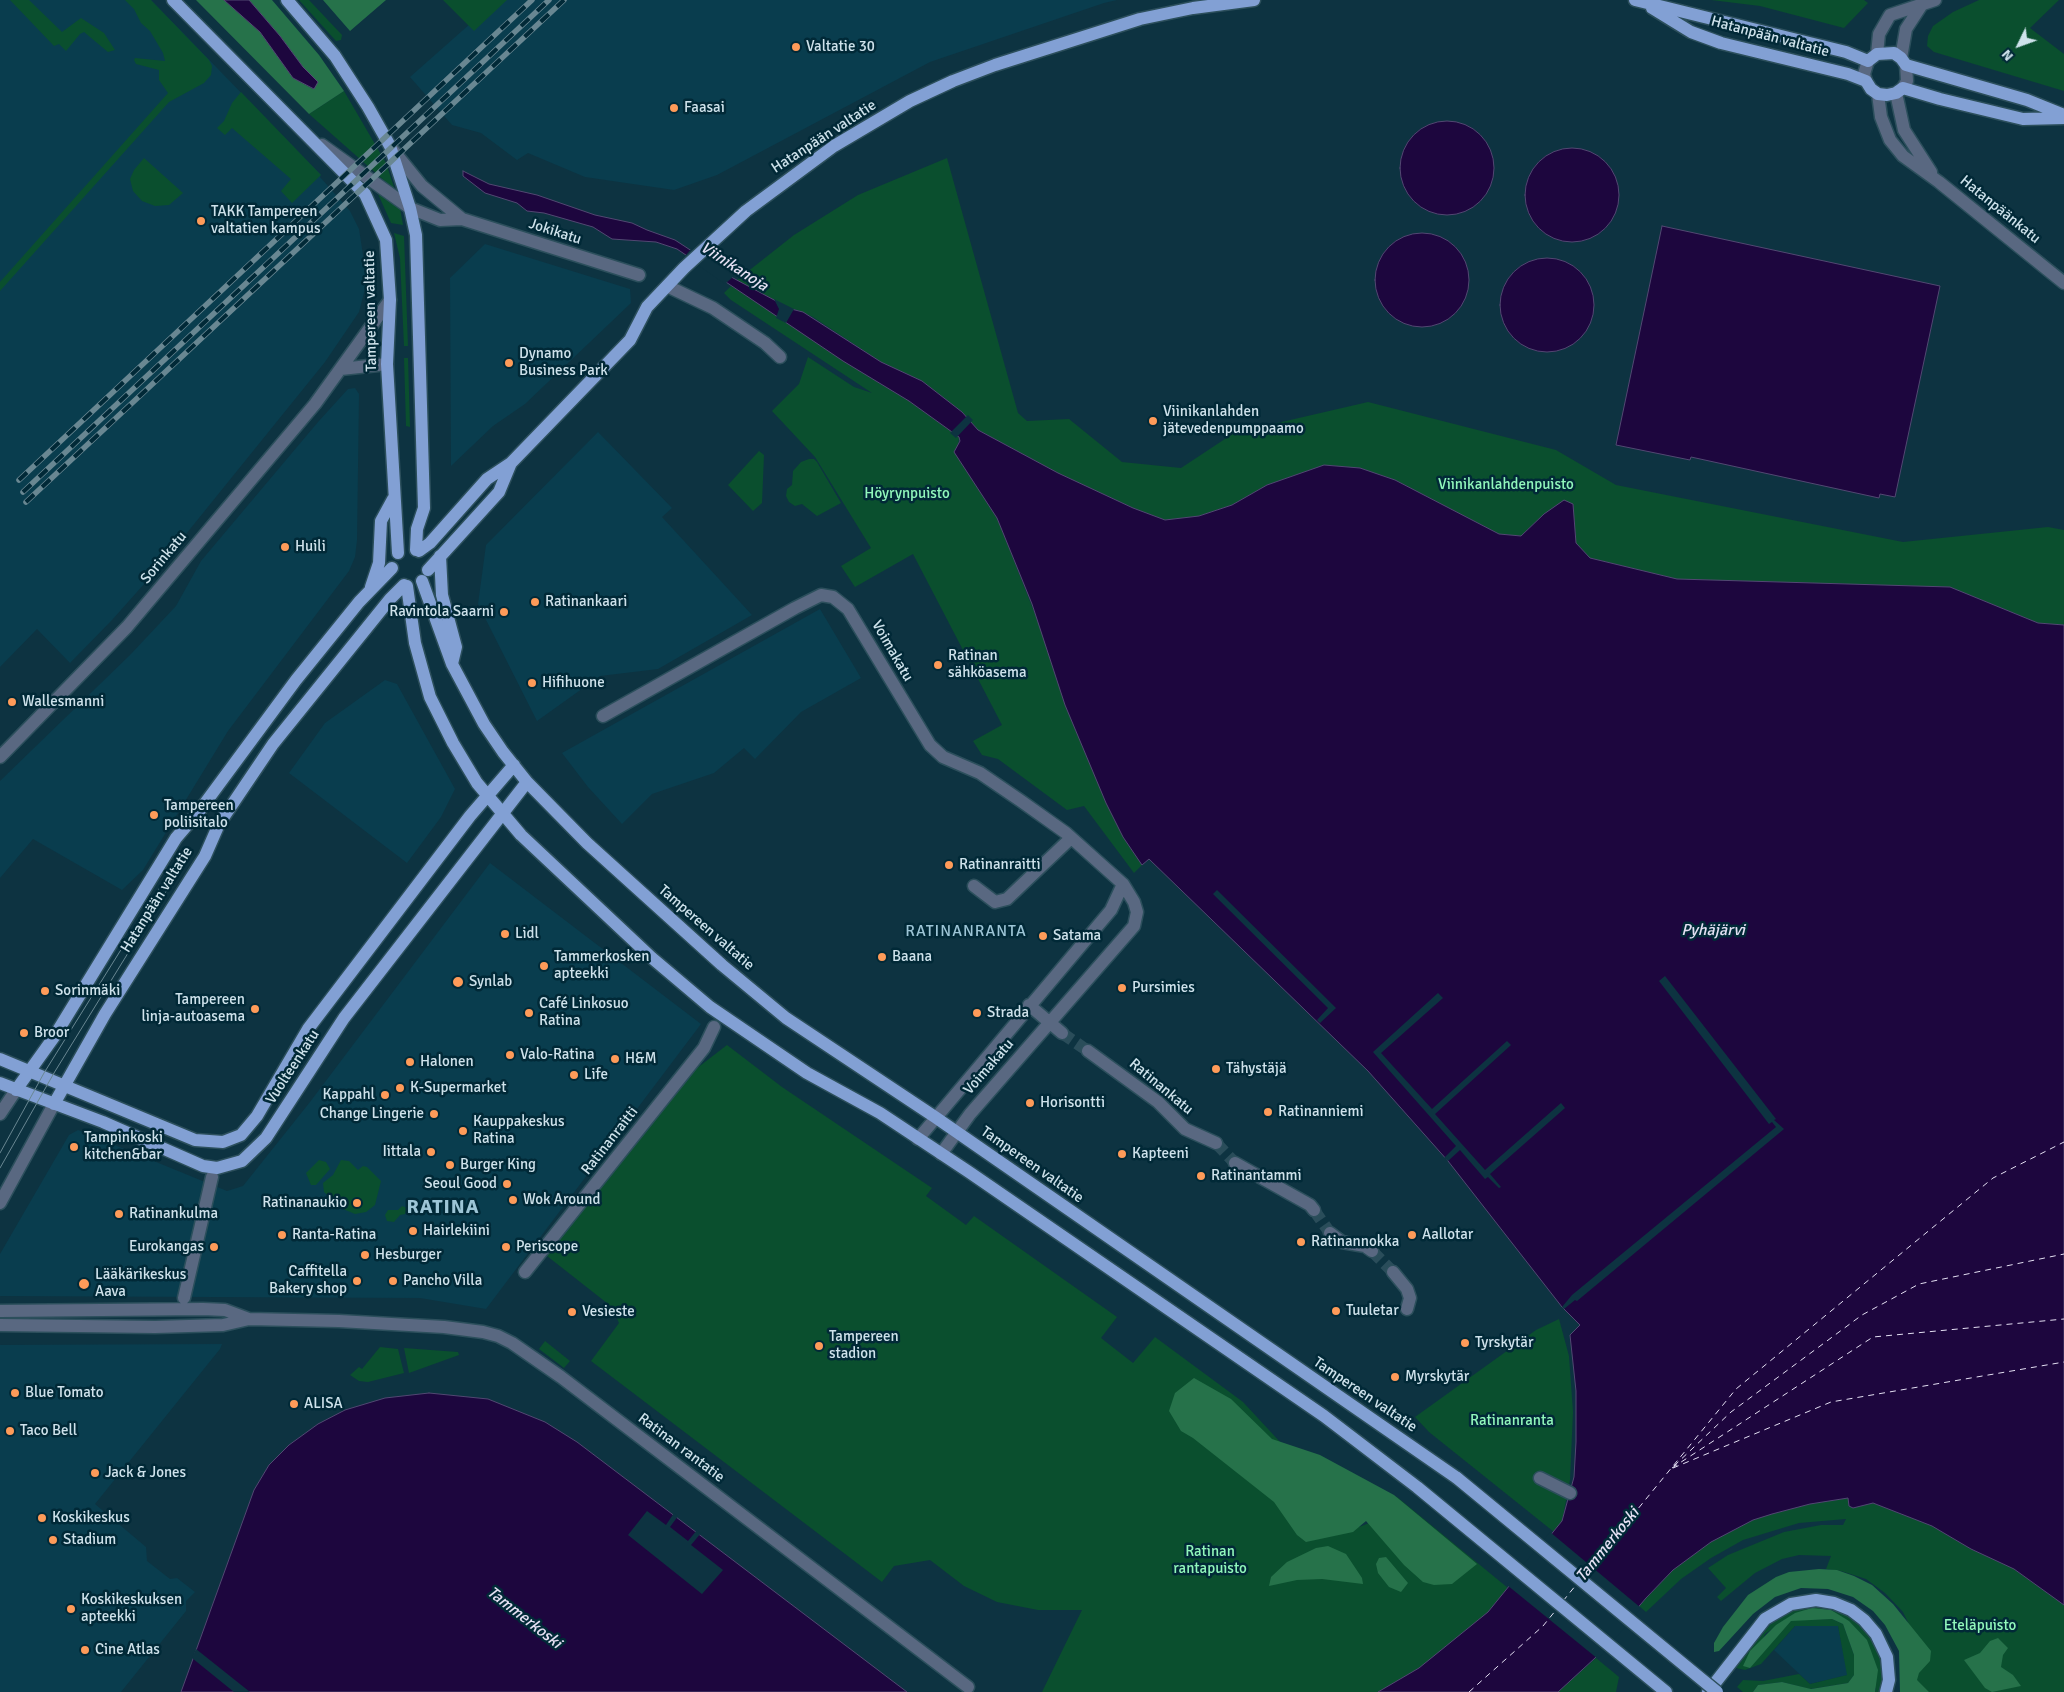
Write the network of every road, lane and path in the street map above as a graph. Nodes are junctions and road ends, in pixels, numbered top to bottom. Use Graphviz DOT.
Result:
graph roads {
  1 [pos="173,0"];
  2 [pos="287,0"];
  3 [pos="1254,0"];
  4 [pos="1934,0"];
  5 [pos="1638,1"];
  6 [pos="1921,6"];
  7 [pos="1873,58"];
  8 [pos="1904,61"];
  9 [pos="1866,81"];
  10 [pos="1899,91"];
  11 [pos="1878,94"];
  12 [pos="2064,117"];
  13 [pos="312,138"];
  14 [pos="390,146"];
  15 [pos="1939,182"];
  16 [pos="410,208"];
  17 [pos="462,219"];
  18 [pos="638,275"];
  19 [pos="2064,283"];
  20 [pos="667,286"];
  21 [pos="390,300"];
  22 [pos="780,357"];
  23 [pos="387,364"];
  24 [pos="341,370"];
  25 [pos="511,463"];
  26 [pos="393,498"];
  27 [pos="418,551"];
  28 [pos="398,554"];
  29 [pos="440,556"];
  30 [pos="392,568"];
  31 [pos="425,576"];
  32 [pos="406,585"];
  33 [pos="370,590"];
  34 [pos="452,664"];
  35 [pos="603,716"];
  36 [pos="0,757"];
  37 [pos="514,765"];
  38 [pos="527,782"];
  39 [pos="487,796"];
  40 [pos="502,814"];
  41 [pos="1071,838"];
  42 [pos="1123,884"];
  43 [pos="974,886"];
  44 [pos="1029,1005"];
  45 [pos="1050,1021"];
  46 [pos="714,1026"];
  47 [pos="1062,1033"];
  48 [pos="1088,1051"];
  49 [pos="0,1059"];
  50 [pos="29,1070"];
  51 [pos="0,1083"];
  52 [pos="64,1086"];
  53 [pos="16,1090"];
  54 [pos="54,1104"];
  55 [pos="0,1114"];
  56 [pos="935,1117"];
  57 [pos="956,1132"];
  58 [pos="918,1139"];
  59 [pos="1216,1143"];
  60 [pos="941,1154"];
  61 [pos="1235,1163"];
  62 [pos="212,1178"];
  63 [pos="0,1203"];
  64 [pos="1314,1210"];
  65 [pos="1330,1233"];
  66 [pos="1372,1252"];
  67 [pos="525,1272"];
  68 [pos="1393,1272"];
  69 [pos="184,1298"];
  70 [pos="1407,1309"];
  71 [pos="0,1311"];
  72 [pos="249,1320"];
  73 [pos="0,1326"];
  74 [pos="1540,1478"];
  75 [pos="1570,1493"];
  76 [pos="968,1687"];
  77 [pos="1666,1692"];
  78 [pos="1708,1692"];
  79 [pos="1717,1692"];
  80 [pos="1886,1692"];
  1 -- 13 [label="main road, Tampereen valtatie"];
  2 -- 14 [label="main road"];
  3 -- 20 [label="main road, Hatanpään valtatie"];
  4 -- 6 [label="street"];
  5 -- 7 [label="main road, Hatanpään valtatie"];
  5 -- 9 [label="main road, Hatanpään valtatie"];
  6 -- 7 [label="street"];
  6 -- 8 [label="street"];
  7 -- 8 [label="main road, Hatanpään valtatie"];
  7 -- 9 [label="street"];
  8 -- 10 [label="street"];
  8 -- 12 [label="main road, Hatanpään valtatie"];
  9 -- 11 [label="main road, Hatanpään valtatie"];
  10 -- 11 [label="main road, Hatanpään valtatie"];
  10 -- 12 [label="main road, Hatanpään valtatie"];
  10 -- 15 [label="street, Hatanpäänkatu"];
  11 -- 15 [label="street, Hatanpäänkatu"];
  13 -- 16 [label="street, Jokikatu"];
  13 -- 21 [label="main road, Tampereen valtatie"];
  14 -- 16 [label="main road"];
  14 -- 17 [label="street, Jokikatu"];
  15 -- 19 [label="street, Hatanpäänkatu"];
  16 -- 17 [label="street, Jokikatu"];
  16 -- 27 [label="main road"];
  17 -- 18 [label="street, Jokikatu"];
  20 -- 22 [label="street"];
  20 -- 25 [label="main road, Hatanpään valtatie"];
  21 -- 23 [label="main road, Tampereen valtatie"];
  21 -- 24 [label="street, Sorinkatu"];
  23 -- 24 [label="street"];
  23 -- 26 [label="main road, Tampereen valtatie"];
  24 -- 36 [label="street, Sorinkatu"];
  25 -- 27 [label="main road, Hatanpään valtatie"];
  25 -- 29 [label="main road, Hatanpään valtatie"];
  26 -- 28 [label="main road, Tampereen valtatie"];
  26 -- 33 [label="main road"];
  27 -- 28 [label="main road"];
  27 -- 31 [label="main road"];
  28 -- 30 [label="main road"];
  29 -- 31 [label="main road, Hatanpään valtatie"];
  29 -- 34 [label="main road"];
  30 -- 32 [label="main road"];
  30 -- 33 [label="main road, Hatanpään valtatie"];
  31 -- 32 [label="main road"];
  31 -- 34 [label="main road, Tampereen valtatie"];
  32 -- 39 [label="main road"];
  32 -- 52 [label="main road, Hatanpään valtatie"];
  33 -- 50 [label="main road, Hatanpään valtatie"];
  34 -- 37 [label="main road, Tampereen valtatie"];
  35 -- 41 [label="street, Voimakatu"];
  37 -- 38 [label="main road, Tampereen valtatie"];
  37 -- 39 [label="main road, Vuolteenkatu"];
  38 -- 40 [label="main road, Vuolteenkatu"];
  38 -- 56 [label="main road, Tampereen valtatie"];
  39 -- 40 [label="main road"];
  39 -- 52 [label="main road, Vuolteenkatu"];
  40 -- 54 [label="main road, Vuolteenkatu"];
  40 -- 58 [label="main road"];
  41 -- 42 [label="street, Voimakatu"];
  41 -- 43 [label="street"];
  42 -- 44 [label="street, Voimakatu"];
  42 -- 45 [label="street, Voimakatu"];
  44 -- 45 [label="street"];
  44 -- 56 [label="street, Voimakatu"];
  45 -- 47 [label="street"];
  45 -- 57 [label="street, Voimakatu"];
  46 -- 67 [label="street, Ratinanraitti"];
  48 -- 59 [label="street, Ratinankatu"];
  49 -- 50 [label="main road, Vuolteenkatu"];
  50 -- 52 [label="main road, Vuolteenkatu"];
  50 -- 53 [label="main road, Hatanpään valtatie"];
  51 -- 53 [label="main road, Vuolteenkatu"];
  52 -- 54 [label="main road, Hatanpään valtatie"];
  53 -- 54 [label="main road, Vuolteenkatu"];
  53 -- 55 [label="street, Hatanpään valtatie"];
  54 -- 63 [label="street, Hatanpään valtatie"];
  56 -- 57 [label="main road, Tampereen valtatie"];
  56 -- 58 [label="street, Voimakatu"];
  57 -- 60 [label="street, Voimakatu"];
  57 -- 79 [label="main road, Tampereen valtatie, bridge"];
  58 -- 60 [label="main road"];
  60 -- 77 [label="main road"];
  61 -- 64 [label="street"];
  62 -- 69 [label="street"];
  65 -- 66 [label="street"];
  68 -- 70 [label="street"];
  71 -- 72 [label="street"];
  72 -- 73 [label="street"];
  72 -- 76 [label="street, Ratinan rantatie"];
  74 -- 75 [label="street"];
  78 -- 80 [label="main road"];
}
